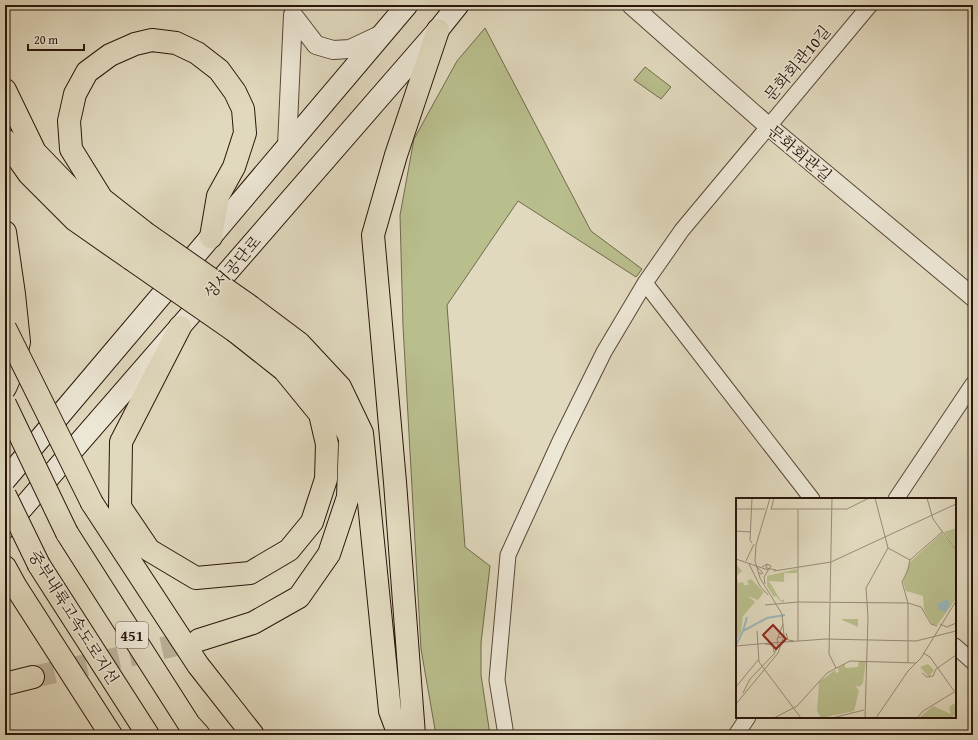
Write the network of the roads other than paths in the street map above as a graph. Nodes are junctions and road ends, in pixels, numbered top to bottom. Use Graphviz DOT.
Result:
graph roads {
  1 [pos="407,5"];
  2 [pos="458,5"];
  3 [pos="630,5"];
  4 [pos="870,5"];
  5 [pos="438,30"];
  6 [pos="384,33"];
  7 [pos="5,90"];
  8 [pos="768,126"];
  9 [pos="5,140"];
  10 [pos="288,146"];
  11 [pos="5,232"];
  12 [pos="212,237"];
  13 [pos="137,244"];
  14 [pos="645,283"];
  15 [pos="973,297"];
  16 [pos="243,319"];
  17 [pos="180,327"];
  18 [pos="5,328"];
  19 [pos="973,384"];
  20 [pos="5,388"];
  21 [pos="5,404"];
  22 [pos="5,480"];
  23 [pos="5,495"];
  24 [pos="811,498"];
  25 [pos="897,498"];
  26 [pos="5,528"];
  27 [pos="5,567"];
  28 [pos="199,640"];
  29 [pos="956,647"];
  30 [pos="973,662"];
  31 [pos="33,677"];
  32 [pos="5,684"];
  33 [pos="747,718"];
  34 [pos="111,735"];
  35 [pos="148,735"];
  36 [pos="199,735"];
  37 [pos="253,735"];
  38 [pos="399,735"];
  39 [pos="414,735"];
  40 [pos="506,735"];
  41 [pos="736,735"];
  1 -- 6 [label="main road"];
  2 -- 5 [label="main road, 성서공단로"];
  3 -- 8 [label="street, 문화회관길"];
  4 -- 8 [label="street, 문화회관10길"];
  5 -- 17 [label="main road, 성서공단로"];
  5 -- 39 [label="highway"];
  6 -- 10 [label="main road"];
  6 -- 10 [label="street"];
  7 -- 13 [label="highway"];
  8 -- 14 [label="street, 문화회관10길"];
  8 -- 15 [label="street, 문화회관길"];
  9 -- 13 [label="highway"];
  10 -- 12 [label="main road"];
  11 -- 20 [label="highway"];
  12 -- 13 [label="highway"];
  12 -- 22 [label="main road"];
  13 -- 16 [label="highway, bridge"];
  14 -- 24 [label="street"];
  14 -- 40 [label="street, 문화회관10길"];
  16 -- 17 [label="highway"];
  16 -- 28 [label="highway"];
  16 -- 38 [label="highway"];
  17 -- 26 [label="main road, 성서공단로"];
  18 -- 37 [label="highway, bridge"];
  19 -- 25 [label="street"];
  21 -- 36 [label="highway, 451, bridge"];
  23 -- 35 [label="highway, 중부내륙고속도로지선 / 451, bridge"];
  27 -- 34 [label="highway"];
  29 -- 30 [label="street"];
  31 -- 32 [label="highway"];
  33 -- 41 [label="street"];
}
